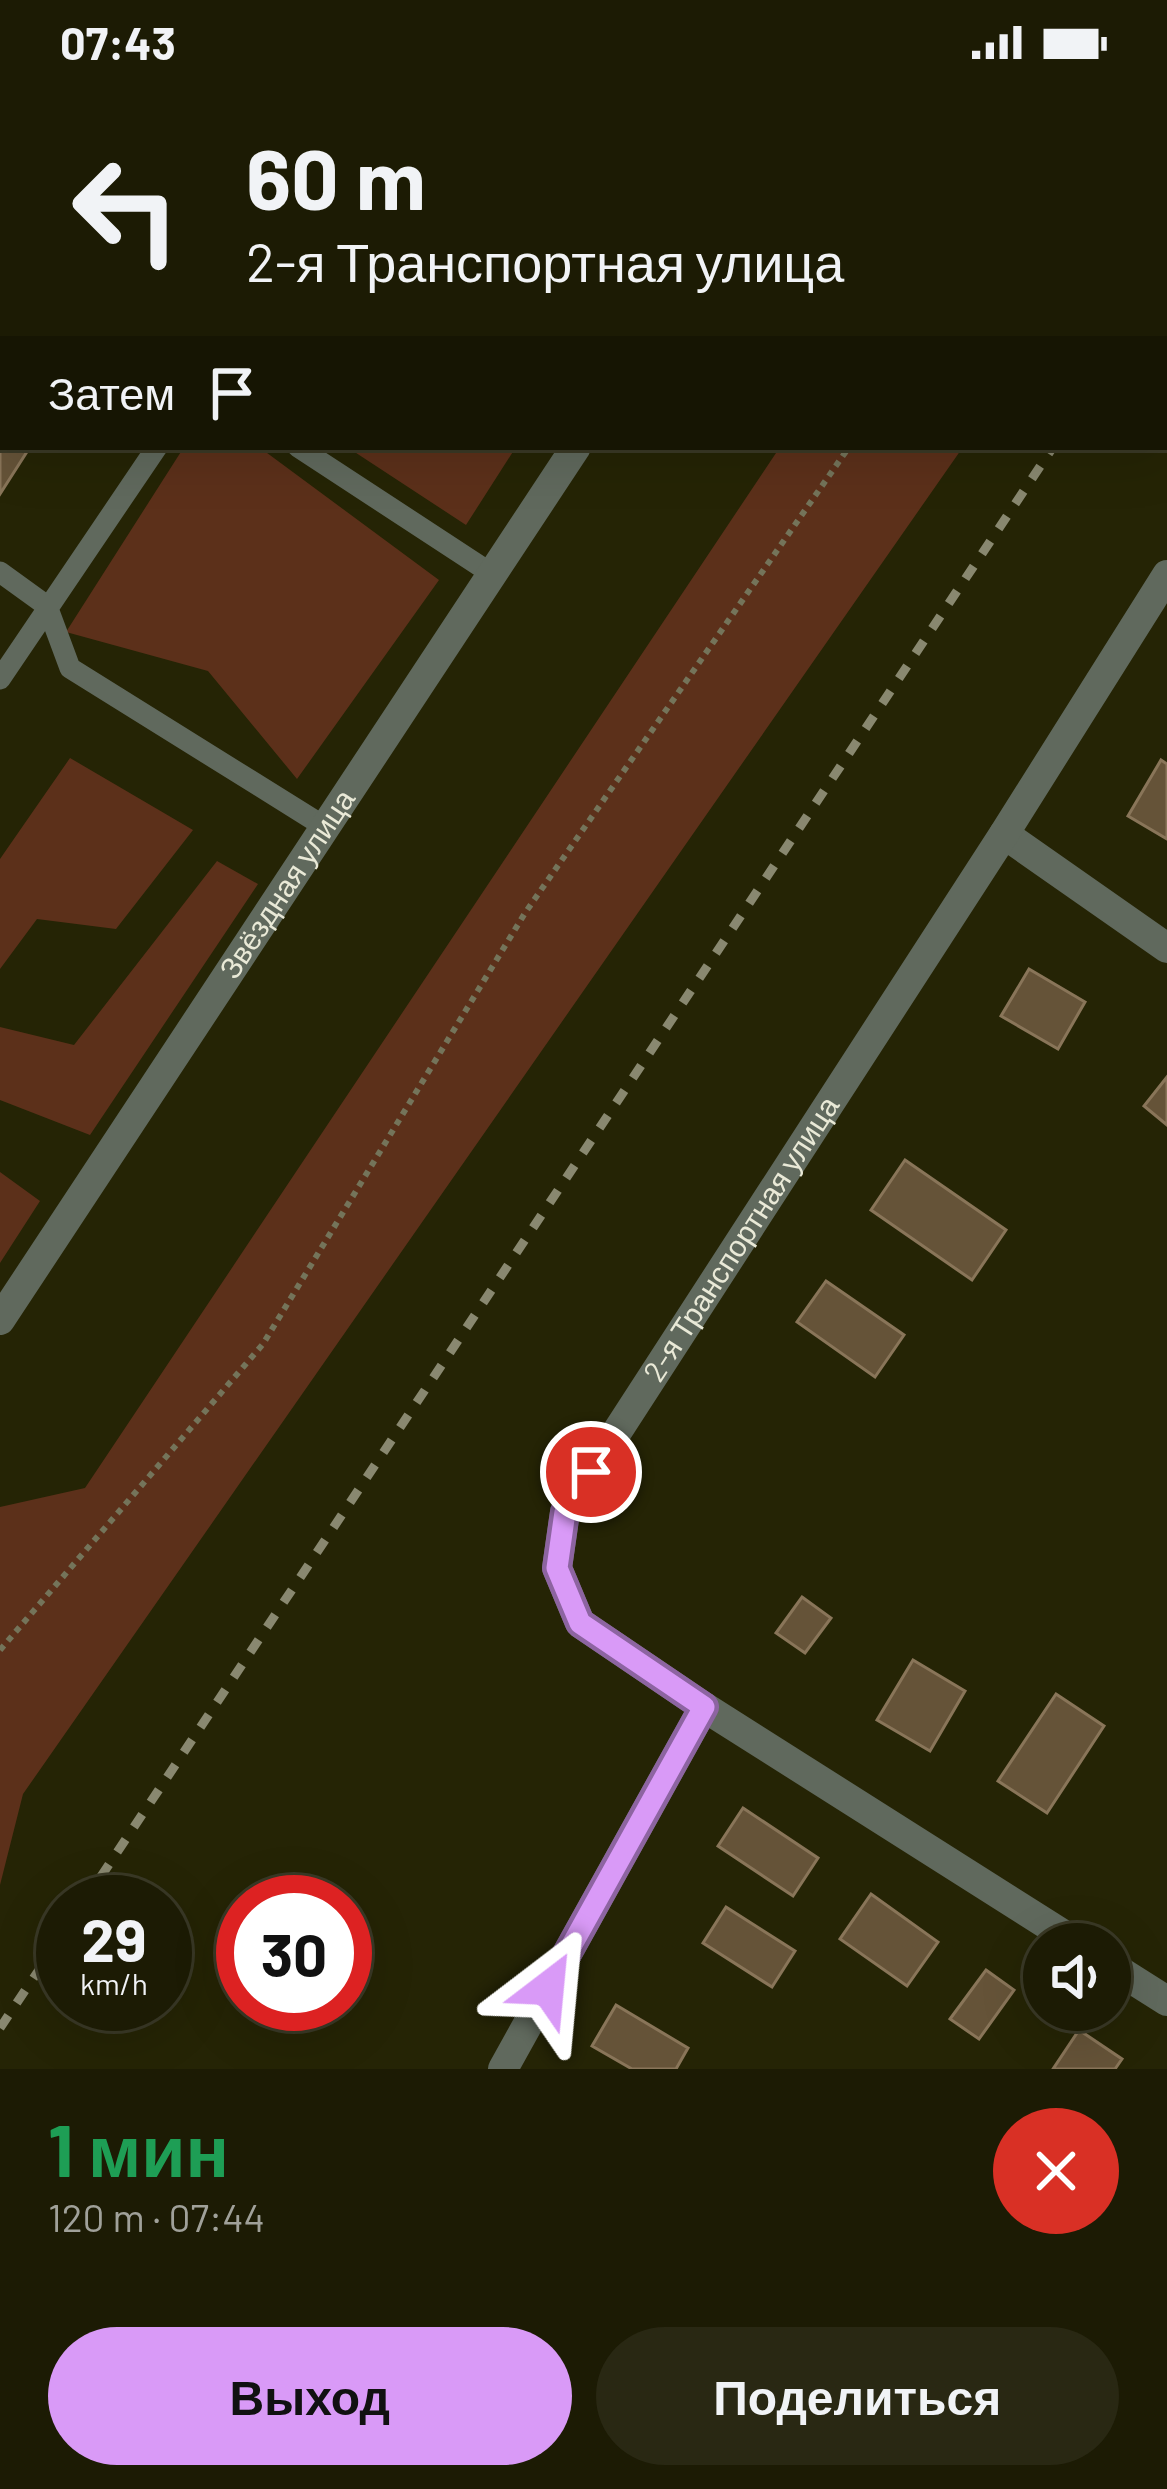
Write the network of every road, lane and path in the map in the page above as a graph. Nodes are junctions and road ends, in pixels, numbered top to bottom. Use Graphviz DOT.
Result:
graph roads {
  1 [pos="155,450"];
  2 [pos="303,450"];
  3 [pos="574,450"];
  4 [pos="847,450"];
  5 [pos="0,572"];
  6 [pos="492,574"];
  7 [pos="1167,574"];
  8 [pos="47,606"];
  9 [pos="0,679"];
  10 [pos="325,827"];
  11 [pos="1004,834"];
  12 [pos="1167,948"];
  13 [pos="0,1320"];
  14 [pos="0,1649"];
  15 [pos="704,1707"];
  16 [pos="1045,1923"];
  17 [pos="1131,1978"];
  18 [pos="1167,2001"];
  19 [pos="503,2069"];
  1 -- 8 [label="lane"];
  2 -- 6 [label="lane"];
  3 -- 6 [label="street, Звёздная улица"];
  4 -- 14 [label="path"];
  5 -- 8 [label="lane"];
  6 -- 10 [label="street, Звёздная улица"];
  7 -- 11 [label="street, 2-я Транспортная улица"];
  8 -- 9 [label="lane"];
  8 -- 10 [label="lane"];
  10 -- 13 [label="street, Звёздная улица"];
  11 -- 12 [label="street"];
  11 -- 15 [label="street, 2-я Транспортная улица"];
  15 -- 16 [label="street, 2-я Транспортная улица"];
  15 -- 19 [label="street"];
  17 -- 18 [label="street"];
}
